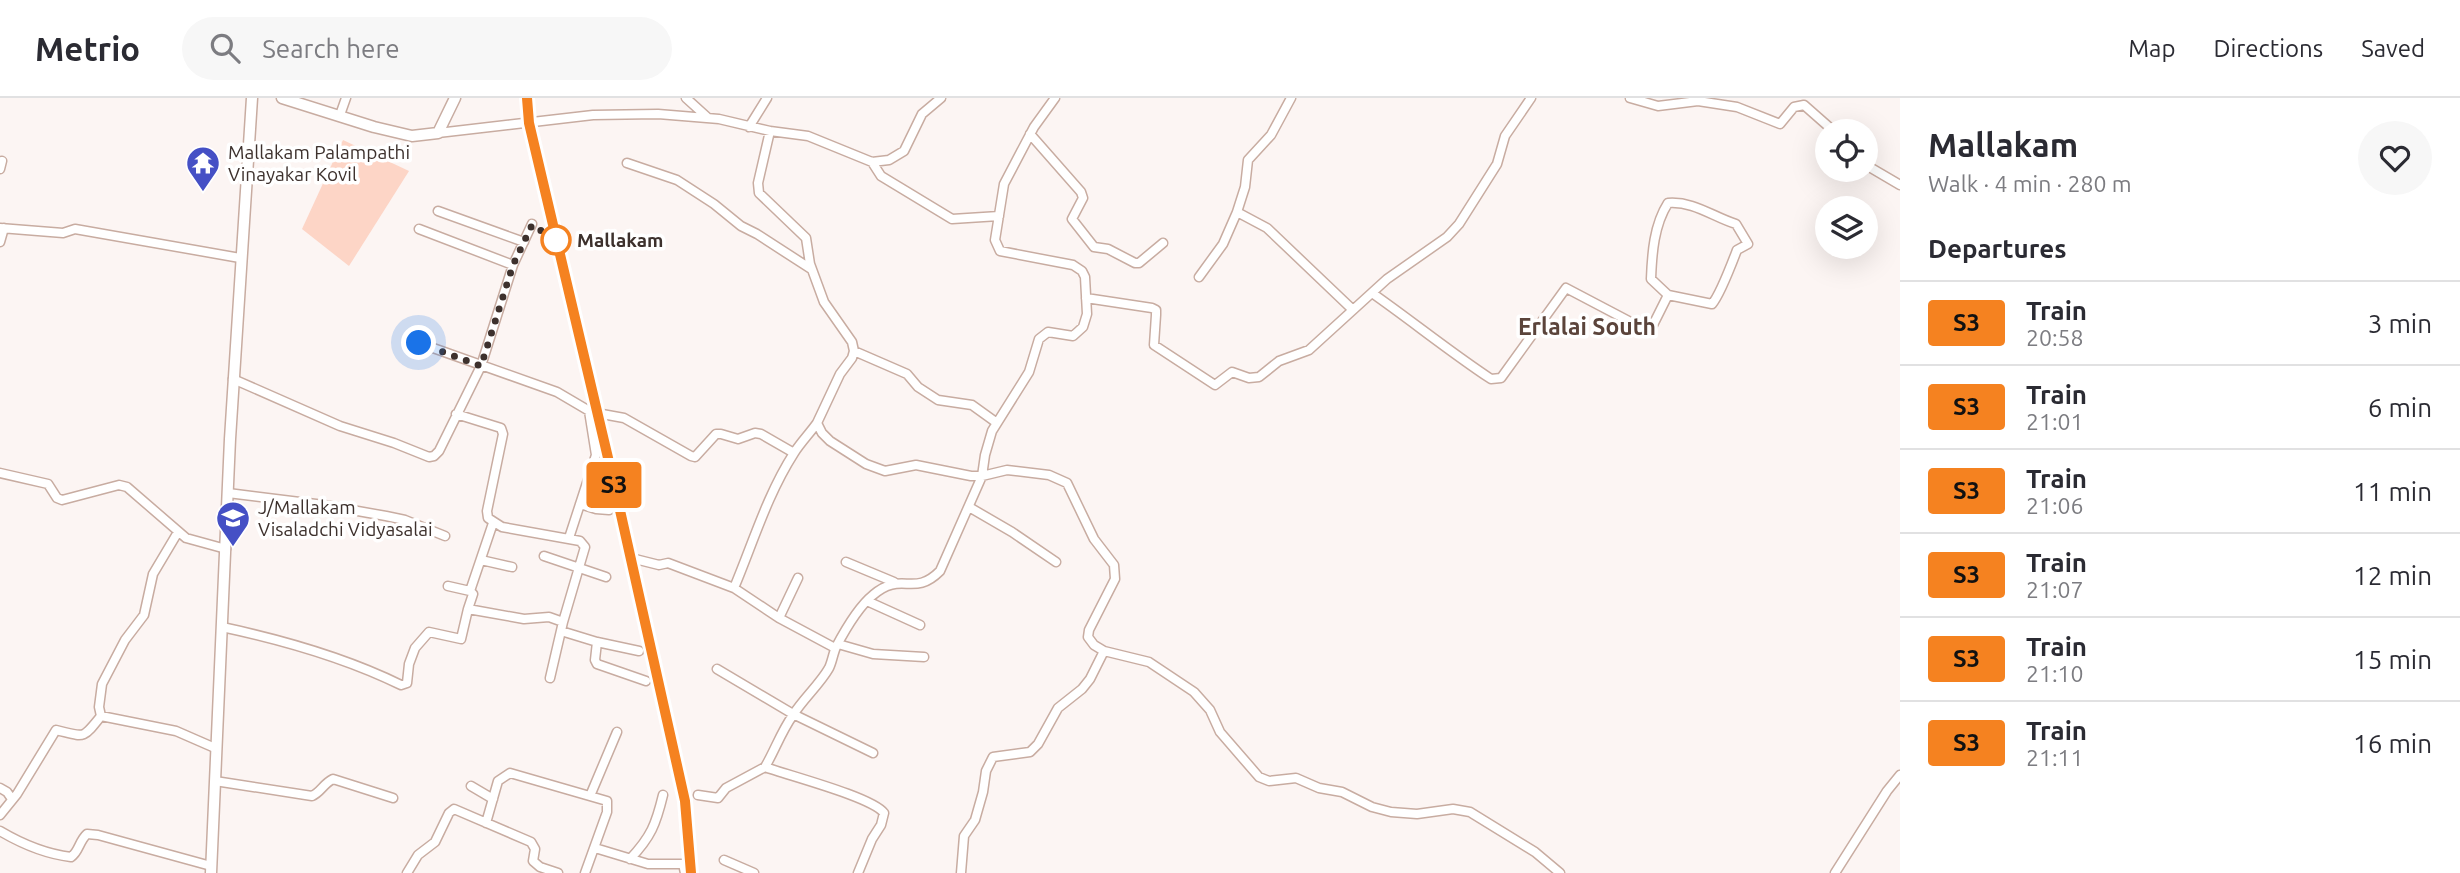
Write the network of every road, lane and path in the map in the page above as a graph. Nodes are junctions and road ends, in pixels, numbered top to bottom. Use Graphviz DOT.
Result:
graph roads {
  1 [pos="251,98"];
  2 [pos="282,98"];
  3 [pos="346,98"];
  4 [pos="455,98"];
  5 [pos="686,98"];
  6 [pos="767,98"];
  7 [pos="941,98"];
  8 [pos="1055,98"];
  9 [pos="1291,98"];
  10 [pos="1531,98"];
  11 [pos="1630,98"];
  12 [pos="1738,103"];
  13 [pos="340,115"];
  14 [pos="707,117"];
  15 [pos="1820,119"];
  16 [pos="749,127"];
  17 [pos="770,131"];
  18 [pos="438,132"];
  19 [pos="1030,134"];
  20 [pos="872,162"];
  21 [pos="627,163"];
  22 [pos="1878,172"];
  23 [pos="1900,185"];
  24 [pos="438,211"];
  25 [pos="1237,212"];
  26 [pos="999,216"];
  27 [pos="532,225"];
  28 [pos="2,228"];
  29 [pos="419,229"];
  30 [pos="0,242"];
  31 [pos="524,242"];
  32 [pos="1163,243"];
  33 [pos="240,258"];
  34 [pos="513,265"];
  35 [pos="811,269"];
  36 [pos="1199,277"];
  37 [pos="1372,293"];
  38 [pos="1668,295"];
  39 [pos="1086,298"];
  40 [pos="1353,310"];
  41 [pos="419,343"];
  42 [pos="854,351"];
  43 [pos="481,366"];
  44 [pos="233,379"];
  45 [pos="589,411"];
  46 [pos="456,414"];
  47 [pos="817,423"];
  48 [pos="997,423"];
  49 [pos="794,453"];
  50 [pos="0,473"];
  51 [pos="982,476"];
  52 [pos="228,493"];
  53 [pos="580,504"];
  54 [pos="969,507"];
  55 [pos="608,510"];
  56 [pos="494,523"];
  57 [pos="178,532"];
  58 [pos="445,536"];
  59 [pos="569,538"];
  60 [pos="226,549"];
  61 [pos="544,556"];
  62 [pos="635,559"];
  63 [pos="481,560"];
  64 [pos="846,562"];
  65 [pos="1056,562"];
  66 [pos="512,567"];
  67 [pos="579,568"];
  68 [pos="606,578"];
  69 [pos="798,578"];
  70 [pos="894,582"];
  71 [pos="448,586"];
  72 [pos="734,589"];
  73 [pos="470,591"];
  74 [pos="867,601"];
  75 [pos="468,608"];
  76 [pos="779,618"];
  77 [pos="920,625"];
  78 [pos="562,626"];
  79 [pos="222,627"];
  80 [pos="597,642"];
  81 [pos="837,646"];
  82 [pos="639,651"];
  83 [pos="1104,651"];
  84 [pos="924,657"];
  85 [pos="717,669"];
  86 [pos="551,678"];
  87 [pos="646,681"];
  88 [pos="793,714"];
  89 [pos="102,716"];
  90 [pos="617,732"];
  91 [pos="215,748"];
  92 [pos="873,754"];
  93 [pos="765,767"];
  94 [pos="1900,775"];
  95 [pos="215,781"];
  96 [pos="471,786"];
  97 [pos="0,788"];
  98 [pos="663,795"];
  99 [pos="698,795"];
  100 [pos="590,796"];
  101 [pos="393,798"];
  102 [pos="12,799"];
  103 [pos="493,799"];
  104 [pos="0,815"];
  105 [pos="486,823"];
  106 [pos="0,831"];
  107 [pos="595,848"];
  108 [pos="630,859"];
  109 [pos="724,860"];
  110 [pos="535,869"];
  111 [pos="211,870"];
  112 [pos="861,872"];
  113 [pos="407,873"];
  114 [pos="558,873"];
  115 [pos="585,873"];
  116 [pos="685,873"];
  117 [pos="754,873"];
  118 [pos="961,873"];
  119 [pos="1560,873"];
  120 [pos="1835,873"];
  1 -- 33 [label="main road"];
  2 -- 13 [label="main road"];
  3 -- 13 [label="street"];
  4 -- 18 [label="main road"];
  5 -- 14 [label="street"];
  6 -- 16 [label="street"];
  7 -- 20 [label="street"];
  8 -- 19 [label="street"];
  9 -- 25 [label="street"];
  10 -- 37 [label="street"];
  11 -- 12 [label="street"];
  12 -- 15 [label="street"];
  13 -- 18 [label="main road"];
  14 -- 16 [label="street"];
  14 -- 18 [label="street"];
  16 -- 17 [label="street"];
  17 -- 20 [label="street"];
  17 -- 35 [label="street"];
  19 -- 26 [label="street"];
  19 -- 32 [label="street"];
  20 -- 26 [label="street"];
  21 -- 35 [label="street"];
  22 -- 23 [label="street"];
  24 -- 31 [label="street"];
  25 -- 36 [label="street"];
  25 -- 40 [label="street"];
  26 -- 39 [label="street"];
  27 -- 31 [label="street"];
  28 -- 30 [label="street"];
  28 -- 33 [label="street"];
  29 -- 34 [label="street"];
  31 -- 34 [label="street"];
  33 -- 44 [label="main road"];
  34 -- 43 [label="street"];
  35 -- 42 [label="street"];
  37 -- 38 [label="street"];
  37 -- 40 [label="street"];
  38 -- 38 [label="street"];
  39 -- 40 [label="street"];
  39 -- 48 [label="street"];
  41 -- 43 [label="street"];
  42 -- 47 [label="street"];
  42 -- 48 [label="street"];
  43 -- 45 [label="street"];
  43 -- 46 [label="street"];
  44 -- 46 [label="street"];
  44 -- 52 [label="main road"];
  45 -- 49 [label="street"];
  45 -- 53 [label="street"];
  46 -- 56 [label="street"];
  47 -- 49 [label="street"];
  47 -- 51 [label="street"];
  48 -- 51 [label="street"];
  49 -- 72 [label="street"];
  50 -- 57 [label="street"];
  51 -- 54 [label="street"];
  51 -- 83 [label="street"];
  52 -- 58 [label="street"];
  52 -- 60 [label="main road"];
  53 -- 55 [label="street"];
  53 -- 59 [label="street"];
  54 -- 65 [label="street"];
  54 -- 70 [label="street"];
  56 -- 59 [label="street"];
  56 -- 63 [label="street"];
  57 -- 60 [label="street"];
  57 -- 89 [label="street"];
  59 -- 67 [label="street"];
  60 -- 79 [label="main road"];
  61 -- 67 [label="street"];
  62 -- 72 [label="street"];
  63 -- 66 [label="street"];
  63 -- 73 [label="street"];
  64 -- 70 [label="street"];
  67 -- 68 [label="street"];
  67 -- 78 [label="street"];
  69 -- 76 [label="street"];
  70 -- 74 [label="street"];
  71 -- 73 [label="street"];
  72 -- 76 [label="street"];
  73 -- 75 [label="street"];
  74 -- 77 [label="street"];
  74 -- 81 [label="street"];
  75 -- 78 [label="street"];
  75 -- 79 [label="street"];
  76 -- 81 [label="street"];
  78 -- 80 [label="street"];
  78 -- 86 [label="street"];
  79 -- 91 [label="main road"];
  80 -- 82 [label="street"];
  80 -- 87 [label="street"];
  81 -- 84 [label="street"];
  81 -- 88 [label="street"];
  83 -- 118 [label="street"];
  83 -- 119 [label="street"];
  85 -- 88 [label="street"];
  88 -- 92 [label="street"];
  88 -- 93 [label="street"];
  89 -- 91 [label="street"];
  89 -- 102 [label="street"];
  90 -- 100 [label="street"];
  91 -- 95 [label="main road"];
  93 -- 99 [label="street"];
  93 -- 112 [label="street"];
  94 -- 120 [label="street"];
  95 -- 101 [label="street"];
  95 -- 111 [label="main road"];
  96 -- 103 [label="street"];
  97 -- 102 [label="street"];
  98 -- 108 [label="street"];
  100 -- 103 [label="street"];
  100 -- 107 [label="street"];
  102 -- 104 [label="street"];
  103 -- 105 [label="street"];
  105 -- 110 [label="street"];
  105 -- 113 [label="street"];
  106 -- 111 [label="street"];
  107 -- 108 [label="street"];
  107 -- 115 [label="street"];
  108 -- 116 [label="street"];
  109 -- 117 [label="street"];
  110 -- 114 [label="street"];
}
